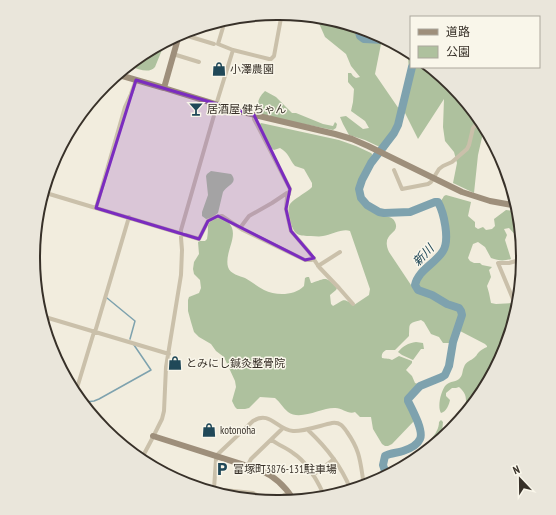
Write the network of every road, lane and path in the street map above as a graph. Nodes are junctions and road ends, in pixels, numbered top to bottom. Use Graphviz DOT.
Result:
graph roads {
  1 [pos="281,20"];
  2 [pos="223,27"];
  3 [pos="189,37"];
  4 [pos="177,42"];
  5 [pos="214,44"];
  6 [pos="233,50"];
  7 [pos="173,54"];
  8 [pos="199,62"];
  9 [pos="124,76"];
  10 [pos="136,80"];
  11 [pos="164,88"];
  12 [pos="217,105"];
  13 [pos="254,116"];
  14 [pos="475,126"];
  15 [pos="394,173"];
  16 [pos="433,178"];
  17 [pos="50,194"];
  18 [pos="289,194"];
  19 [pos="509,205"];
  20 [pos="96,208"];
  21 [pos="129,218"];
  22 [pos="240,228"];
  23 [pos="181,233"];
  24 [pos="340,252"];
  25 [pos="314,258"];
  26 [pos="516,261"];
  27 [pos="318,266"];
  28 [pos="512,296"];
  29 [pos="352,304"];
  30 [pos="49,318"];
  31 [pos="94,332"];
  32 [pos="169,354"];
  33 [pos="78,385"];
  34 [pos="283,428"];
  35 [pos="308,428"];
  36 [pos="154,436"];
  37 [pos="272,440"];
  38 [pos="144,454"];
  39 [pos="217,456"];
  40 [pos="334,459"];
  41 [pos="248,465"];
  42 [pos="313,475"];
  43 [pos="363,479"];
  44 [pos="348,484"];
  45 [pos="214,486"];
  46 [pos="322,490"];
  47 [pos="289,492"];
  48 [pos="285,495"];
  1 -- 6 [label="street"];
  2 -- 6 [label="street"];
  3 -- 5 [label="street"];
  4 -- 7 [label="street"];
  6 -- 12 [label="street"];
  7 -- 8 [label="street"];
  7 -- 11 [label="street"];
  9 -- 10 [label="street"];
  10 -- 11 [label="street"];
  10 -- 20 [label="street"];
  11 -- 12 [label="street"];
  12 -- 13 [label="street"];
  12 -- 23 [label="street"];
  13 -- 16 [label="street"];
  13 -- 18 [label="street"];
  14 -- 16 [label="street"];
  15 -- 16 [label="street"];
  16 -- 19 [label="street"];
  17 -- 20 [label="street"];
  18 -- 22 [label="street"];
  18 -- 25 [label="street"];
  20 -- 21 [label="street"];
  21 -- 23 [label="street"];
  21 -- 31 [label="street"];
  22 -- 23 [label="street"];
  22 -- 25 [label="street"];
  23 -- 32 [label="street"];
  24 -- 27 [label="street"];
  25 -- 27 [label="street"];
  26 -- 28 [label="street"];
  27 -- 29 [label="street"];
  30 -- 31 [label="street"];
  31 -- 32 [label="street"];
  31 -- 33 [label="street"];
  32 -- 36 [label="street"];
  34 -- 35 [label="street"];
  34 -- 37 [label="street"];
  34 -- 39 [label="street"];
  35 -- 40 [label="street"];
  35 -- 43 [label="street"];
  36 -- 38 [label="street"];
  36 -- 39 [label="street"];
  37 -- 41 [label="street"];
  37 -- 42 [label="street"];
  39 -- 41 [label="street"];
  39 -- 45 [label="street"];
  40 -- 42 [label="street"];
  40 -- 44 [label="street"];
  41 -- 47 [label="street"];
  42 -- 46 [label="street"];
  47 -- 48 [label="street"];
}
